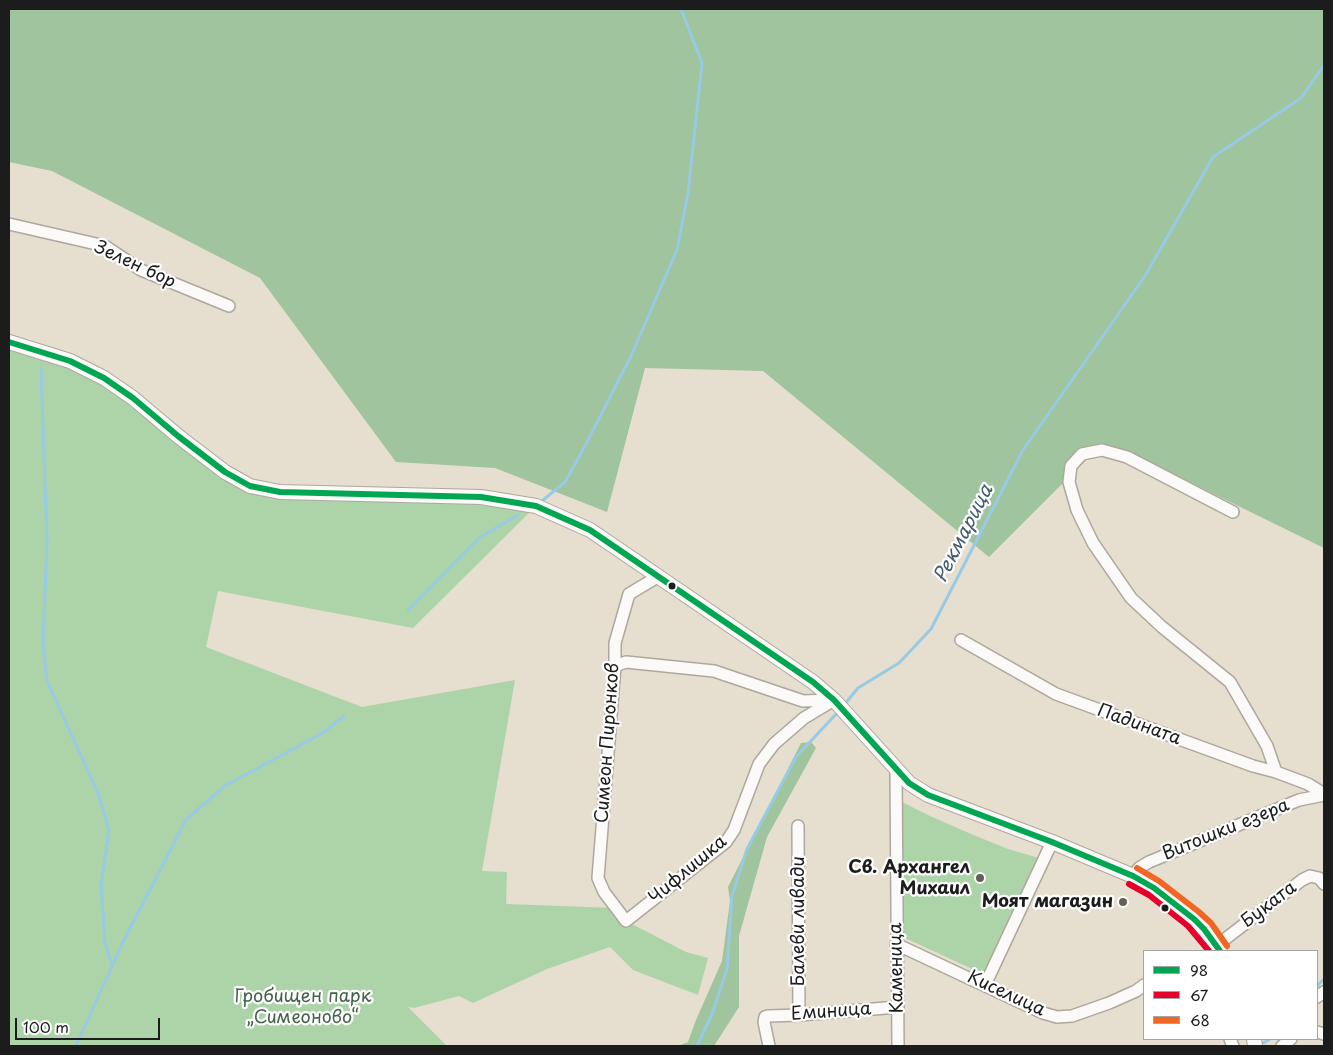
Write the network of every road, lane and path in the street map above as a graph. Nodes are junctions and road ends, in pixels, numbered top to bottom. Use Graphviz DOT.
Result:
graph roads {
  1 [pos="9,224"];
  2 [pos="229,306"];
  3 [pos="9,342"];
  4 [pos="1233,512"];
  5 [pos="659,576"];
  6 [pos="961,640"];
  7 [pos="615,666"];
  8 [pos="838,706"];
  9 [pos="896,770"];
  10 [pos="1276,772"];
  11 [pos="1324,794"];
  12 [pos="798,826"];
  13 [pos="1052,842"];
  14 [pos="1133,876"];
  15 [pos="1324,884"];
  16 [pos="626,921"];
  17 [pos="896,944"];
  18 [pos="1218,948"];
  19 [pos="985,985"];
  20 [pos="1143,986"];
  21 [pos="898,1007"];
  22 [pos="799,1015"];
  23 [pos="769,1046"];
  24 [pos="898,1046"];
  1 -- 2 [label="street, Зелен бор"];
  3 -- 5 [label="street"];
  4 -- 10 [label="street"];
  5 -- 7 [label="street, Симеон Пиронков"];
  5 -- 8 [label="street"];
  6 -- 10 [label="street, Падината"];
  7 -- 8 [label="street"];
  7 -- 16 [label="street, Симеон Пиронков"];
  8 -- 9 [label="street"];
  8 -- 16 [label="street, Чифлишка"];
  9 -- 13 [label="street"];
  9 -- 17 [label="street, Каменица"];
  10 -- 11 [label="street, Падината"];
  11 -- 14 [label="street, Витошки езера"];
  12 -- 22 [label="street, Балеви ливади"];
  13 -- 14 [label="street"];
  13 -- 19 [label="street"];
  14 -- 18 [label="street"];
  15 -- 18 [label="street, Буката"];
  17 -- 19 [label="street, Киселица"];
  17 -- 21 [label="street, Каменица"];
  19 -- 20 [label="street, Киселица"];
  21 -- 22 [label="street, Еминица"];
  21 -- 24 [label="street, Каменица"];
  22 -- 23 [label="street, Еминица"];
}
